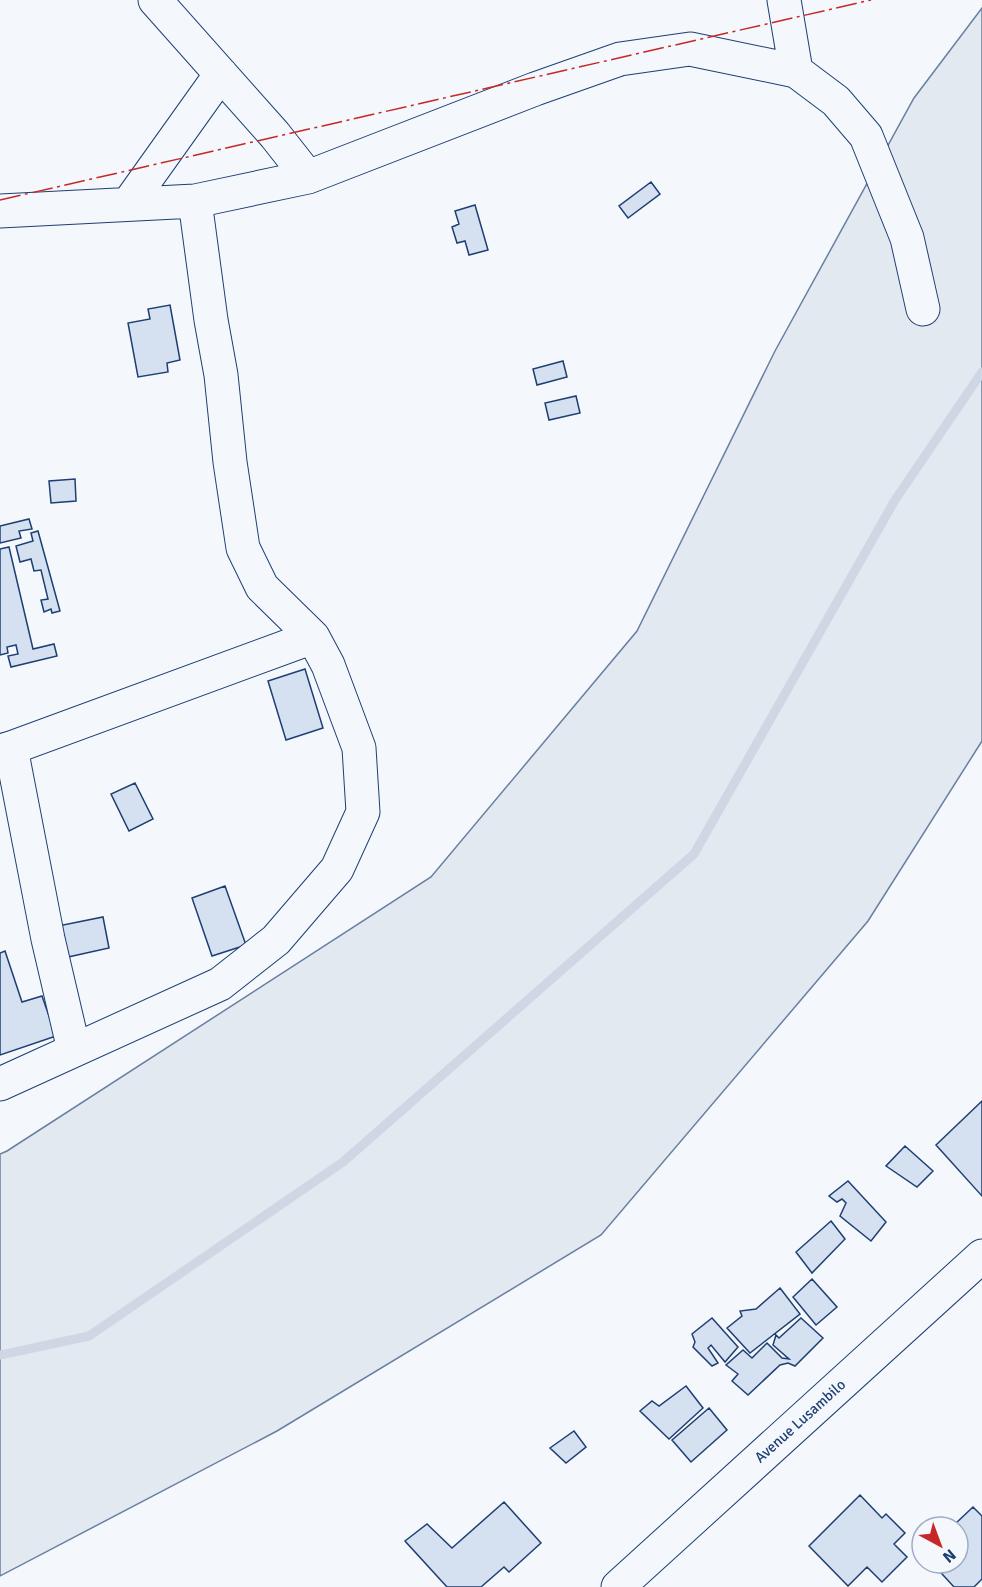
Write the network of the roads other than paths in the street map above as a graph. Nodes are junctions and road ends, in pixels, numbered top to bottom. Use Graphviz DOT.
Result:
graph roads {
  1 [pos="156,0"];
  2 [pos="784,0"];
  3 [pos="796,71"];
  4 [pos="221,74"];
  5 [pos="308,177"];
  6 [pos="195,201"];
  7 [pos="129,203"];
  8 [pos="0,211"];
  9 [pos="923,309"];
  10 [pos="313,637"];
  11 [pos="6,749"];
  12 [pos="74,1050"];
  13 [pos="0,1084"];
  14 [pos="982,1256"];
  15 [pos="618,1587"];
  1 -- 4 [label="street"];
  2 -- 3 [label="street"];
  3 -- 5 [label="street"];
  3 -- 9 [label="street"];
  4 -- 5 [label="street"];
  4 -- 7 [label="street"];
  5 -- 6 [label="street"];
  6 -- 7 [label="street"];
  6 -- 10 [label="street"];
  7 -- 8 [label="street"];
  10 -- 11 [label="street"];
  10 -- 12 [label="street"];
  11 -- 12 [label="street"];
  12 -- 13 [label="street"];
  14 -- 15 [label="street, Avenue Lusambilo"];
}
